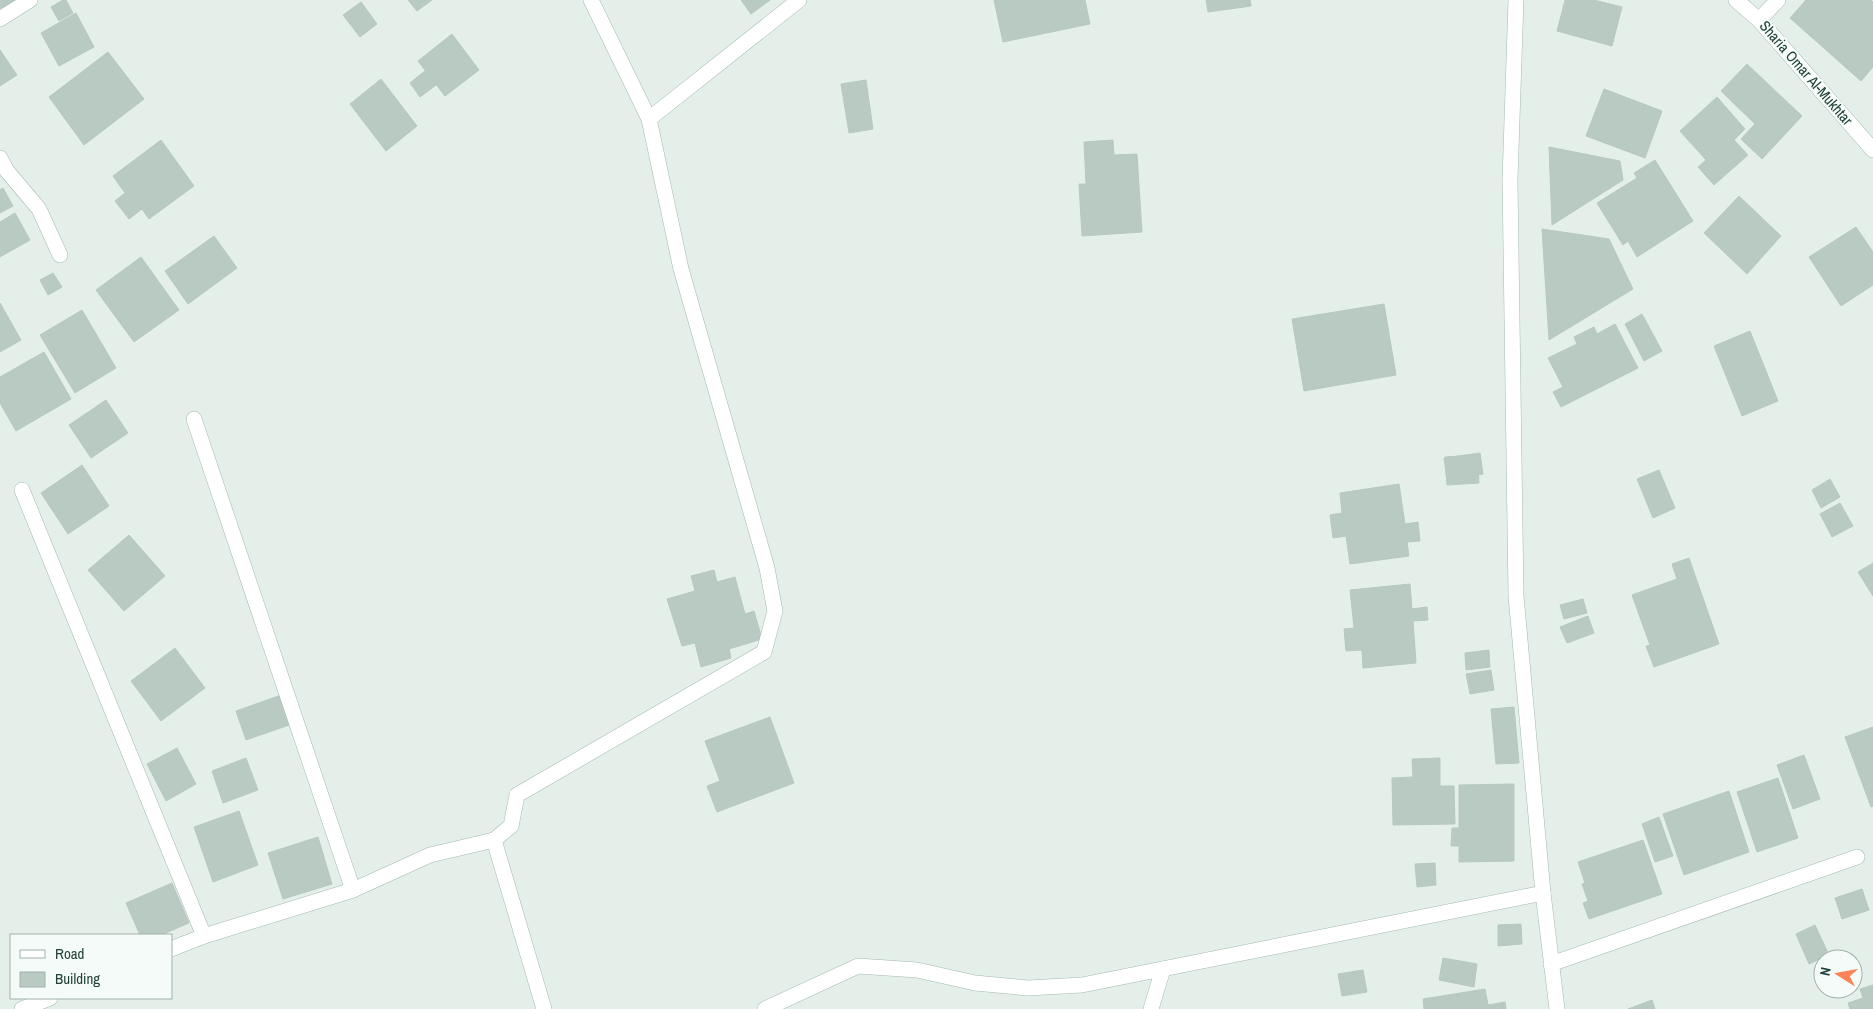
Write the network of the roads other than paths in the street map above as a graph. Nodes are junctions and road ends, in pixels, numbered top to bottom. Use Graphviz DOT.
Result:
graph roads {
  1 [pos="30,0"];
  2 [pos="591,0"];
  3 [pos="799,0"];
  4 [pos="1516,0"];
  5 [pos="1736,0"];
  6 [pos="1778,0"];
  7 [pos="0,19"];
  8 [pos="1759,20"];
  9 [pos="649,119"];
  10 [pos="1873,150"];
  11 [pos="0,158"];
  12 [pos="60,255"];
  13 [pos="194,419"];
  14 [pos="22,490"];
  15 [pos="494,840"];
  16 [pos="1857,857"];
  17 [pos="354,890"];
  18 [pos="1542,893"];
  19 [pos="204,936"];
  20 [pos="172,949"];
  21 [pos="1551,964"];
  22 [pos="1163,969"];
  23 [pos="47,999"];
  24 [pos="22,1009"];
  25 [pos="544,1009"];
  26 [pos="764,1009"];
  27 [pos="1151,1009"];
  28 [pos="1557,1009"];
  1 -- 7 [label="street"];
  2 -- 9 [label="street"];
  3 -- 9 [label="street"];
  4 -- 18 [label="street"];
  5 -- 8 [label="street, Sharia Omar Al-Mukhtar"];
  6 -- 8 [label="street"];
  8 -- 10 [label="street, Sharia Omar Al-Mukhtar"];
  9 -- 15 [label="street"];
  11 -- 12 [label="street"];
  13 -- 17 [label="street"];
  14 -- 19 [label="street"];
  15 -- 17 [label="street"];
  15 -- 25 [label="street"];
  16 -- 21 [label="street"];
  17 -- 19 [label="street"];
  18 -- 21 [label="street"];
  18 -- 22 [label="street"];
  19 -- 20 [label="street"];
  21 -- 28 [label="street"];
  22 -- 26 [label="street"];
  22 -- 27 [label="street"];
  23 -- 24 [label="street"];
}
